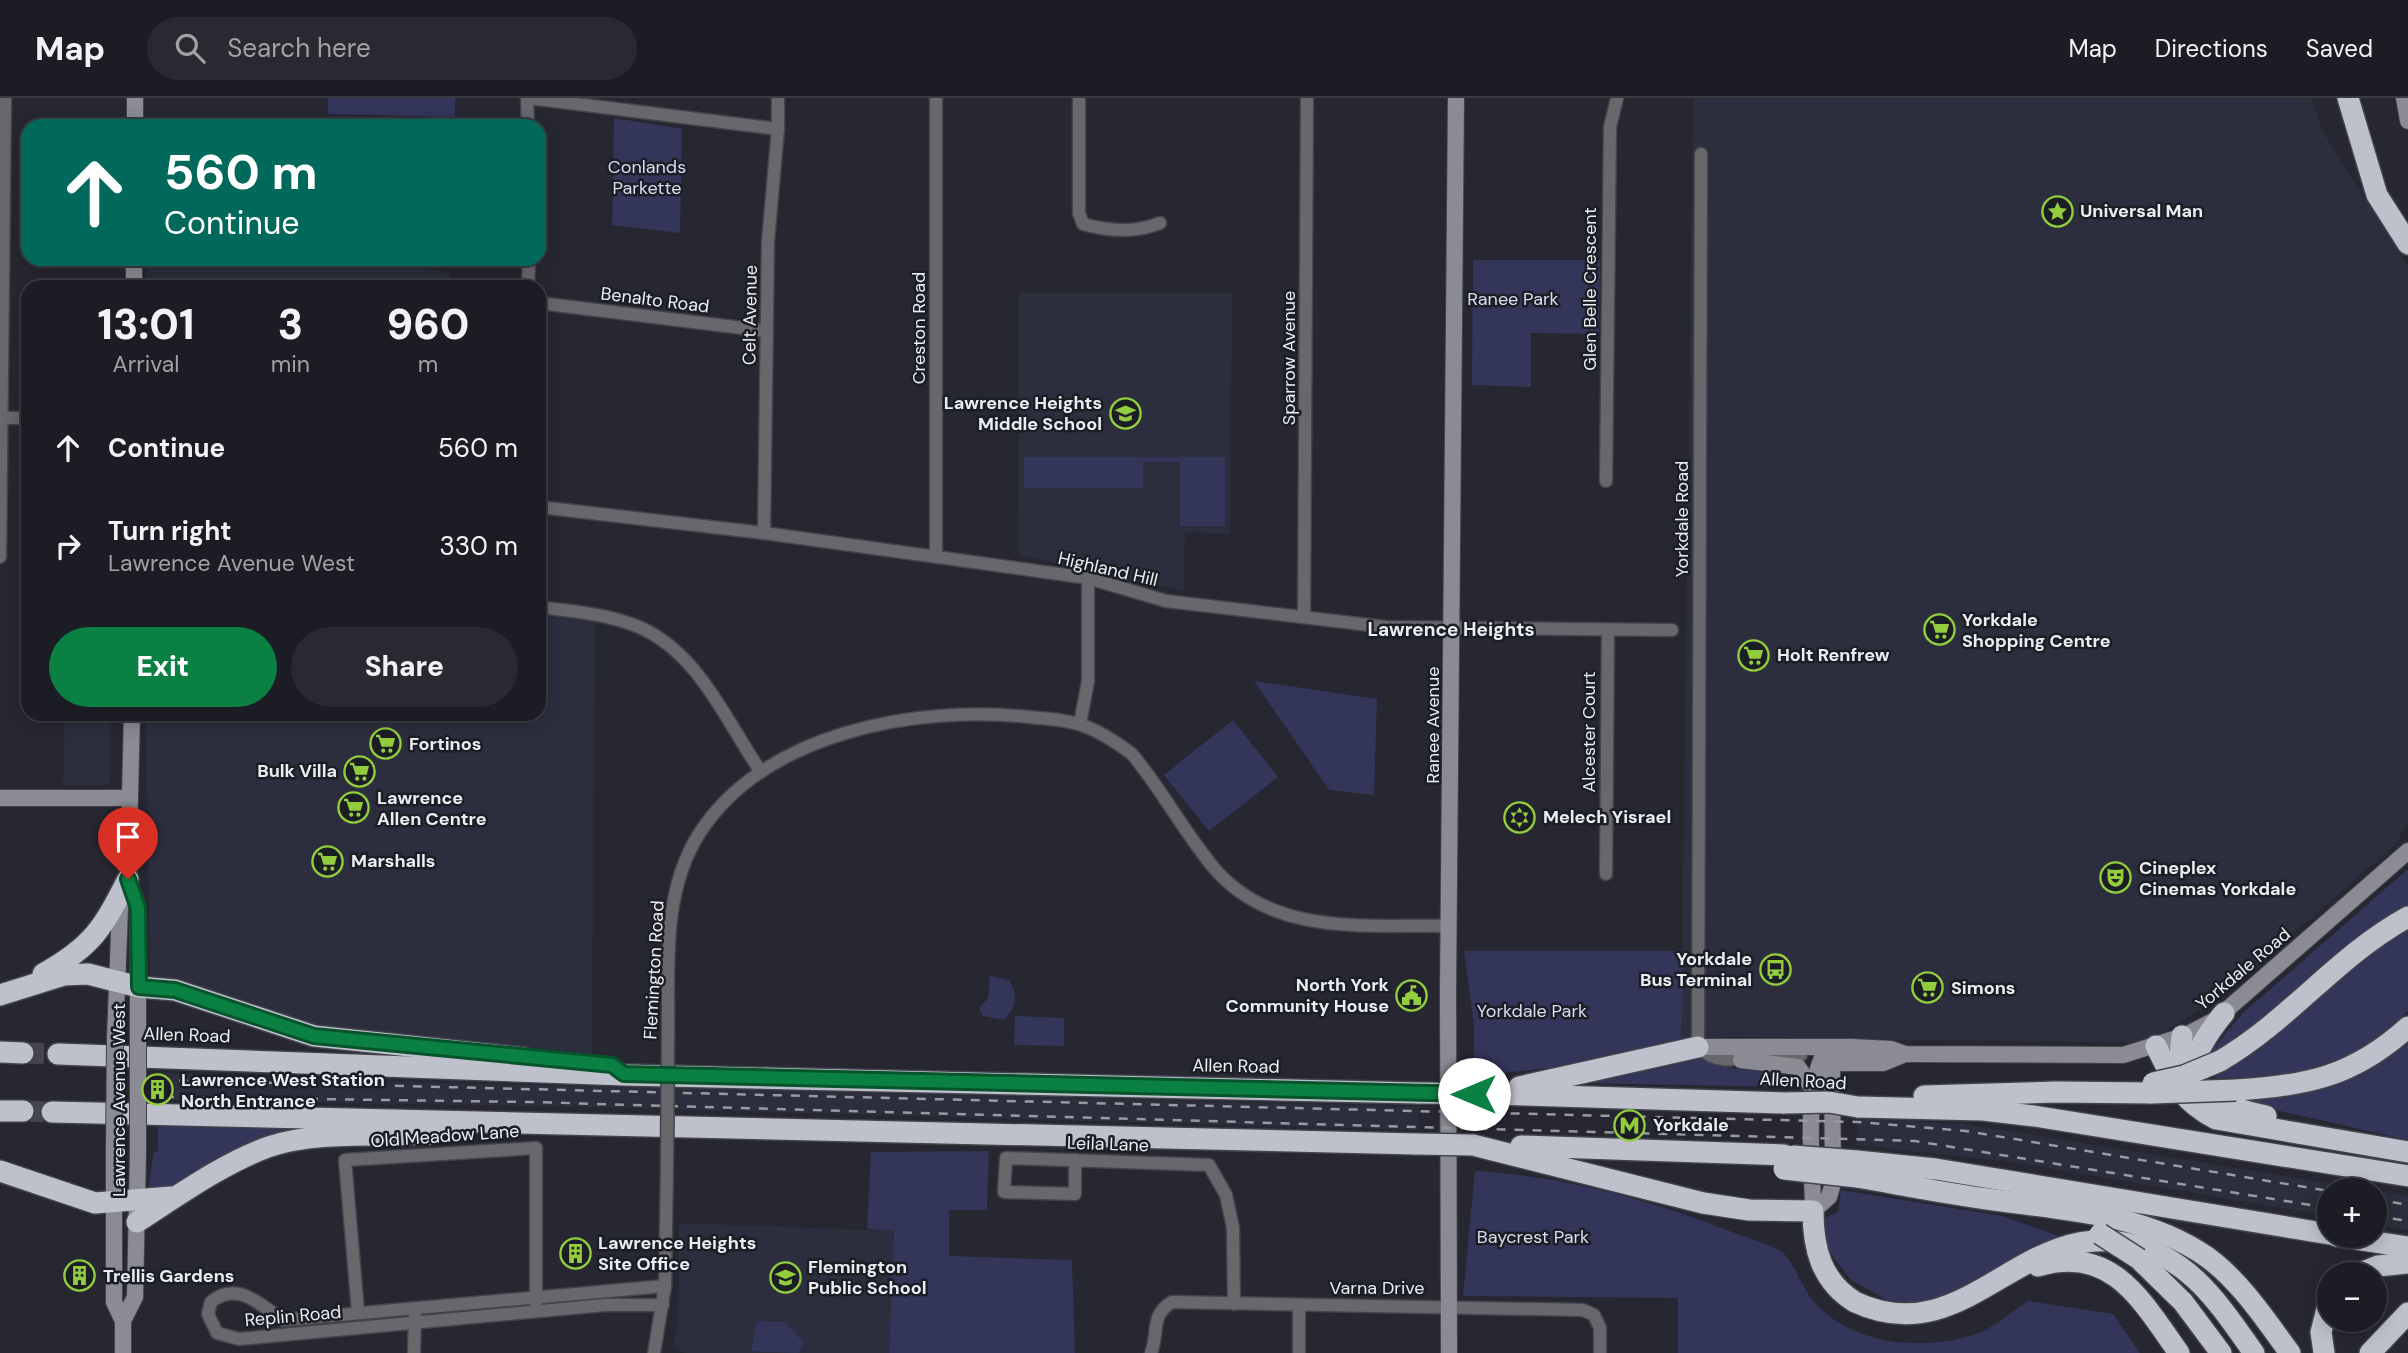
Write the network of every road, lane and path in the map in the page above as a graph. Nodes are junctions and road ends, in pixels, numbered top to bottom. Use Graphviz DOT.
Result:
graph roads {
  1 [pos="5,98"];
  2 [pos="135,98"];
  3 [pos="528,98"];
  4 [pos="778,98"];
  5 [pos="936,98"];
  6 [pos="1079,98"];
  7 [pos="1307,98"];
  8 [pos="1456,98"];
  9 [pos="1617,98"];
  10 [pos="2348,98"];
  11 [pos="2404,98"];
  12 [pos="135,119"];
  13 [pos="528,119"];
  14 [pos="2408,121"];
  15 [pos="778,129"];
  16 [pos="1701,154"];
  17 [pos="2384,211"];
  18 [pos="1160,223"];
  19 [pos="2408,244"];
  20 [pos="2408,258"];
  21 [pos="546,304"];
  22 [pos="767,331"];
  23 [pos="1,418"];
  24 [pos="21,418"];
  25 [pos="1606,481"];
  26 [pos="546,508"];
  27 [pos="764,533"];
  28 [pos="0,557"];
  29 [pos="936,557"];
  30 [pos="1088,578"];
  31 [pos="546,608"];
  32 [pos="1304,617"];
  33 [pos="1453,627"];
  34 [pos="1672,630"];
  35 [pos="1608,631"];
  36 [pos="132,721"];
  37 [pos="1080,724"];
  38 [pos="761,772"];
  39 [pos="0,797"];
  40 [pos="129,798"];
  41 [pos="2408,851"];
  42 [pos="1606,874"];
  43 [pos="128,879"];
  44 [pos="2408,917"];
  45 [pos="1450,926"];
  46 [pos="117,981"];
  47 [pos="139,987"];
  48 [pos="9,991"];
  49 [pos="2224,1013"];
  50 [pos="2408,1027"];
  51 [pos="2182,1036"];
  52 [pos="2156,1045"];
  53 [pos="1698,1047"];
  54 [pos="0,1052"];
  55 [pos="23,1053"];
  56 [pos="58,1054"];
  57 [pos="1830,1055"];
  58 [pos="1741,1060"];
  59 [pos="624,1074"];
  60 [pos="2150,1088"];
  61 [pos="2177,1090"];
  62 [pos="1490,1094"];
  63 [pos="1821,1096"];
  64 [pos="1858,1101"];
  65 [pos="0,1111"];
  66 [pos="23,1111"];
  67 [pos="52,1112"];
  68 [pos="624,1126"];
  69 [pos="1473,1145"];
  70 [pos="2401,1151"];
  71 [pos="1075,1160"];
  72 [pos="1857,1169"];
  73 [pos="0,1171"];
  74 [pos="2408,1176"];
  75 [pos="183,1193"];
  76 [pos="137,1200"];
  77 [pos="1994,1200"];
  78 [pos="113,1202"];
  79 [pos="1812,1211"];
  80 [pos="137,1222"];
  81 [pos="2317,1232"];
  82 [pos="2387,1244"];
  83 [pos="2408,1247"];
  84 [pos="2408,1264"];
  85 [pos="2387,1265"];
  86 [pos="1998,1284"];
  87 [pos="665,1286"];
  88 [pos="536,1298"];
  89 [pos="1234,1304"];
  90 [pos="663,1306"];
  91 [pos="1299,1306"];
  92 [pos="1451,1307"];
  93 [pos="415,1308"];
  94 [pos="537,1311"];
  95 [pos="358,1312"];
  96 [pos="2408,1312"];
  97 [pos="123,1321"];
  98 [pos="415,1323"];
  99 [pos="2321,1332"];
  100 [pos="123,1353"];
  101 [pos="415,1353"];
  102 [pos="654,1353"];
  103 [pos="1150,1353"];
  104 [pos="1299,1353"];
  105 [pos="1449,1353"];
  106 [pos="1600,1353"];
  107 [pos="2179,1353"];
  108 [pos="2221,1353"];
  109 [pos="2255,1353"];
  110 [pos="2290,1353"];
  111 [pos="2323,1353"];
  112 [pos="2370,1353"];
  1 -- 23 [label="street"];
  2 -- 12 [label="street"];
  3 -- 13 [label="street"];
  3 -- 15 [label="street"];
  4 -- 15 [label="street, Celt Avenue"];
  5 -- 29 [label="street, Creston Road"];
  6 -- 18 [label="street"];
  7 -- 32 [label="street, Sparrow Avenue"];
  8 -- 33 [label="street, Ranee Avenue"];
  9 -- 25 [label="street, Glen Belle Crescent"];
  10 -- 17 [label="highway"];
  11 -- 14 [label="street"];
  15 -- 22 [label="street, Celt Avenue"];
  16 -- 53 [label="street, Yorkdale Road"];
  17 -- 19 [label="highway"];
  17 -- 20 [label="highway"];
  21 -- 22 [label="street, Benalto Road"];
  22 -- 27 [label="street, Celt Avenue"];
  23 -- 24 [label="street"];
  23 -- 28 [label="street"];
  26 -- 27 [label="street, Highland Hill"];
  27 -- 29 [label="street, Highland Hill"];
  29 -- 30 [label="street, Highland Hill"];
  30 -- 32 [label="street, Highland Hill"];
  30 -- 37 [label="street"];
  31 -- 38 [label="street"];
  32 -- 33 [label="street, Highland Hill"];
  33 -- 35 [label="street, Highland Hill"];
  33 -- 45 [label="street, Ranee Avenue"];
  34 -- 35 [label="street, Highland Hill"];
  35 -- 42 [label="street, Alcester Court"];
  36 -- 40 [label="street, Lawrence Avenue West"];
  37 -- 38 [label="street, Flemington Road"];
  37 -- 45 [label="street, Flemington Road"];
  38 -- 87 [label="street, Flemington Road, bridge"];
  39 -- 40 [label="street"];
  40 -- 43 [label="street, Lawrence Avenue West"];
  41 -- 49 [label="street, Yorkdale Road"];
  43 -- 46 [label="street, Lawrence Avenue West"];
  43 -- 47 [label="street, Lawrence Avenue West"];
  43 -- 48 [label="highway"];
  44 -- 60 [label="highway, bridge"];
  45 -- 92 [label="street, Ranee Avenue"];
  46 -- 47 [label="highway"];
  46 -- 48 [label="highway"];
  46 -- 78 [label="street, Lawrence Avenue West, bridge"];
  47 -- 59 [label="highway"];
  47 -- 76 [label="street, Lawrence Avenue West, bridge"];
  49 -- 51 [label="street, Yorkdale Road"];
  49 -- 70 [label="highway"];
  50 -- 60 [label="highway, bridge"];
  51 -- 52 [label="street, Yorkdale Road"];
  51 -- 61 [label="highway"];
  52 -- 57 [label="street, Yorkdale Road"];
  52 -- 61 [label="highway"];
  53 -- 57 [label="street, Yorkdale Road"];
  53 -- 58 [label="street, Yorkdale Road"];
  53 -- 62 [label="highway"];
  54 -- 55 [label="highway"];
  56 -- 59 [label="highway, Allen Road"];
  57 -- 58 [label="street, Yorkdale Road"];
  57 -- 63 [label="street"];
  57 -- 79 [label="street"];
  58 -- 63 [label="street"];
  59 -- 62 [label="highway, Allen Road, bridge"];
  60 -- 64 [label="highway"];
  61 -- 70 [label="highway"];
  62 -- 63 [label="highway, Allen Road, bridge"];
  63 -- 64 [label="highway, Allen Road, bridge"];
  63 -- 79 [label="street"];
  64 -- 74 [label="highway, Allen Road"];
  65 -- 66 [label="highway"];
  67 -- 68 [label="highway"];
  68 -- 69 [label="highway, bridge"];
  68 -- 75 [label="highway"];
  69 -- 72 [label="highway, bridge"];
  69 -- 79 [label="highway"];
  71 -- 71 [label="street, Leila Lane"];
  71 -- 89 [label="street, Leila Lane"];
  72 -- 77 [label="highway"];
  72 -- 81 [label="highway"];
  73 -- 78 [label="highway"];
  75 -- 76 [label="highway"];
  75 -- 80 [label="highway"];
  76 -- 78 [label="highway"];
  76 -- 80 [label="street, Lawrence Avenue West"];
  77 -- 108 [label="highway, bridge"];
  77 -- 110 [label="highway"];
  78 -- 97 [label="street, Lawrence Avenue West"];
  79 -- 86 [label="highway"];
  80 -- 97 [label="street, Lawrence Avenue West"];
  82 -- 83 [label="highway"];
  84 -- 85 [label="highway"];
  86 -- 107 [label="highway"];
  86 -- 109 [label="highway"];
  87 -- 88 [label="street, Replin Road"];
  87 -- 90 [label="street, Flemington Road"];
  88 -- 93 [label="street, Replin Road"];
  88 -- 94 [label="street, Old Meadow Lane"];
  88 -- 95 [label="street, Old Meadow Lane"];
  89 -- 91 [label="street, Varna Drive"];
  89 -- 103 [label="street, Varna Drive"];
  90 -- 94 [label="street, Replin Road"];
  90 -- 102 [label="street, Flemington Road"];
  91 -- 92 [label="street, Varna Drive"];
  91 -- 104 [label="street"];
  92 -- 105 [label="street, Ranee Avenue"];
  92 -- 106 [label="street, Varna Drive"];
  93 -- 95 [label="street, Replin Road"];
  93 -- 98 [label="street"];
  94 -- 98 [label="street, Replin Road"];
  95 -- 98 [label="street, Replin Road"];
  96 -- 112 [label="highway"];
  97 -- 100 [label="street, Lawrence Avenue West"];
  98 -- 101 [label="street"];
  99 -- 111 [label="highway"];
}
